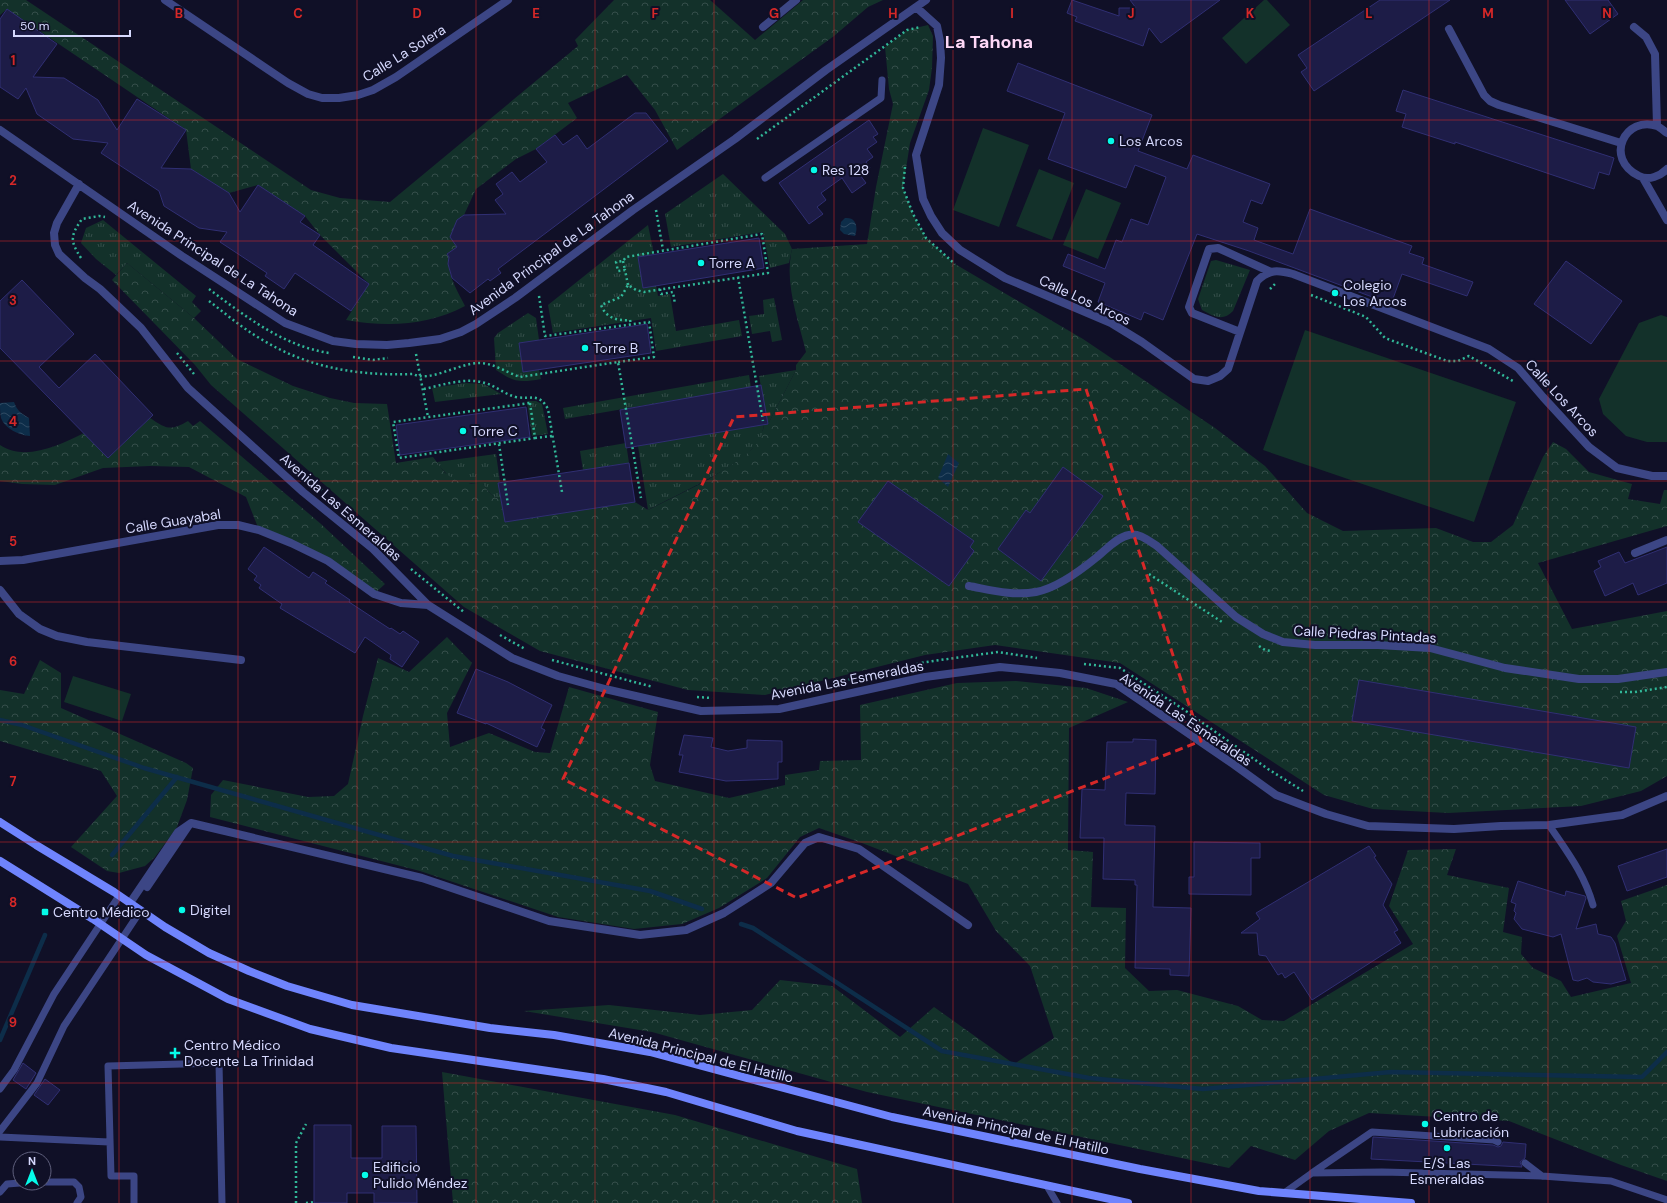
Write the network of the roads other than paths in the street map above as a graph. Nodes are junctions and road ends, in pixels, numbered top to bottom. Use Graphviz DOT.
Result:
graph roads {
  1 [pos="165,0"];
  2 [pos="508,0"];
  3 [pos="796,0"];
  4 [pos="926,0"];
  5 [pos="916,7"];
  6 [pos="763,27"];
  7 [pos="1634,27"];
  8 [pos="1449,29"];
  9 [pos="882,80"];
  10 [pos="1657,126"];
  11 [pos="0,130"];
  12 [pos="1667,133"];
  13 [pos="1621,143"];
  14 [pos="1667,169"];
  15 [pos="765,178"];
  16 [pos="1642,178"];
  17 [pos="80,184"];
  18 [pos="1667,220"];
  19 [pos="1271,272"];
  20 [pos="1240,332"];
  21 [pos="1667,476"];
  22 [pos="1667,540"];
  23 [pos="1635,553"];
  24 [pos="0,561"];
  25 [pos="969,586"];
  26 [pos="0,590"];
  27 [pos="428,605"];
  28 [pos="241,660"];
  29 [pos="1667,672"];
  30 [pos="1667,796"];
  31 [pos="0,822"];
  32 [pos="1549,825"];
  33 [pos="0,861"];
  34 [pos="119,896"];
  35 [pos="132,904"];
  36 [pos="1593,905"];
  37 [pos="141,910"];
  38 [pos="101,924"];
  39 [pos="968,925"];
  40 [pos="123,938"];
  41 [pos="0,1089"];
  42 [pos="0,1131"];
  43 [pos="0,1137"];
  44 [pos="109,1142"];
  45 [pos="1498,1142"];
  46 [pos="1525,1163"];
  47 [pos="1312,1173"];
  48 [pos="1542,1176"];
  49 [pos="52,1182"];
  50 [pos="12,1184"];
  51 [pos="1047,1186"];
  52 [pos="0,1192"];
  53 [pos="1284,1193"];
  54 [pos="1667,1200"];
  55 [pos="77,1203"];
  56 [pos="134,1203"];
  57 [pos="222,1203"];
  58 [pos="1057,1203"];
  59 [pos="1128,1203"];
  60 [pos="1411,1203"];
  1 -- 2 [label="street, Calle La Solera"];
  3 -- 6 [label="street"];
  4 -- 5 [label="street, Avenida Principal de La Tahona"];
  5 -- 17 [label="street, Avenida Principal de La Tahona"];
  5 -- 20 [label="street, Calle Los Arcos"];
  7 -- 10 [label="street"];
  8 -- 13 [label="street"];
  9 -- 15 [label="lane"];
  10 -- 12 [label="street"];
  10 -- 13 [label="street"];
  11 -- 17 [label="street, Avenida Principal de La Tahona"];
  13 -- 16 [label="street"];
  14 -- 16 [label="street"];
  16 -- 18 [label="street"];
  17 -- 27 [label="street, Avenida Las Esmeraldas"];
  19 -- 20 [label="street, Calle Los Arcos"];
  19 -- 20 [label="street"];
  19 -- 21 [label="street, Calle Los Arcos"];
  22 -- 23 [label="street"];
  24 -- 27 [label="street, Calle Guayabal"];
  25 -- 29 [label="street, Calle Piedras Pintadas"];
  26 -- 28 [label="street"];
  27 -- 32 [label="street, Avenida Las Esmeraldas"];
  30 -- 32 [label="street, Avenida Las Esmeraldas"];
  31 -- 34 [label="main road, Avenida Principal de El Hatillo"];
  32 -- 36 [label="lane"];
  33 -- 38 [label="main road"];
  34 -- 35 [label="main road, Avenida Principal de El Hatillo"];
  34 -- 38 [label="lane"];
  35 -- 37 [label="main road, Avenida Principal de El Hatillo"];
  35 -- 39 [label="street"];
  37 -- 40 [label="lane"];
  37 -- 53 [label="main road, Avenida Principal de El Hatillo"];
  38 -- 40 [label="main road"];
  38 -- 41 [label="lane"];
  40 -- 42 [label="lane"];
  40 -- 51 [label="main road"];
  43 -- 44 [label="lane"];
  44 -- 56 [label="lane"];
  44 -- 57 [label="lane"];
  45 -- 47 [label="lane"];
  46 -- 48 [label="lane"];
  47 -- 48 [label="lane"];
  47 -- 53 [label="lane"];
  48 -- 54 [label="lane"];
  49 -- 55 [label="lane"];
  50 -- 52 [label="lane"];
  51 -- 58 [label="lane"];
  51 -- 59 [label="main road"];
  53 -- 60 [label="main road, Avenida Principal de El Hatillo"];
}
